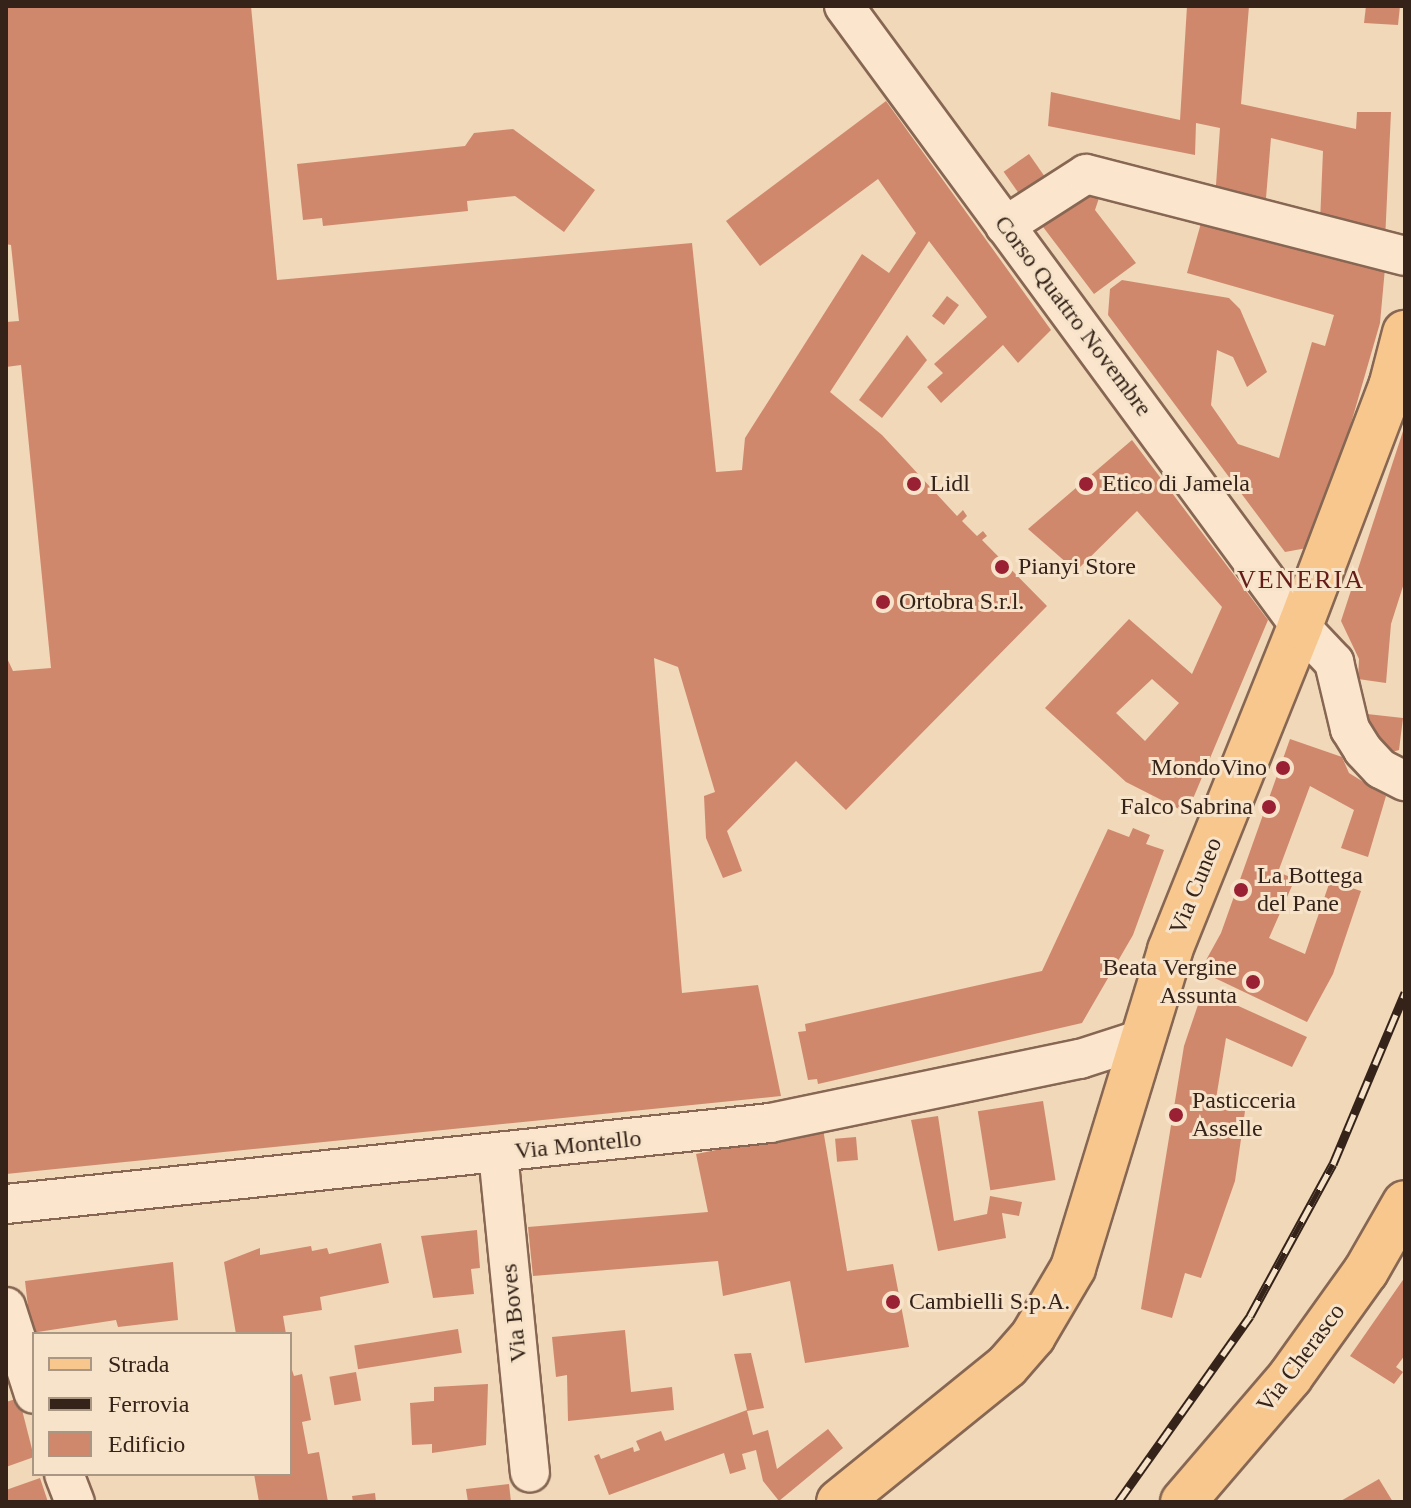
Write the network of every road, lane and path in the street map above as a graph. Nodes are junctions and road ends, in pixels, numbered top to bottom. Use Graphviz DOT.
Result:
graph roads {
  1 [pos="844,6"];
  2 [pos="1005,226"];
  3 [pos="1405,256"];
  4 [pos="1405,333"];
  5 [pos="1300,626"];
  6 [pos="1405,781"];
  7 [pos="1142,1039"];
  8 [pos="498,1153"];
  9 [pos="1405,1203"];
  10 [pos="6,1204"];
  11 [pos="6,1307"];
  12 [pos="32,1388"];
  13 [pos="530,1472"];
  14 [pos="65,1476"];
  15 [pos="75,1502"];
  16 [pos="839,1502"];
  17 [pos="1183,1502"];
  1 -- 2 [label="street, Corso Quattro Novembre"];
  2 -- 3 [label="street"];
  2 -- 5 [label="street, Corso Quattro Novembre"];
  4 -- 5 [label="main road, Via Cuneo"];
  5 -- 6 [label="street, Corso Quattro Novembre"];
  5 -- 7 [label="main road, Via Cuneo"];
  7 -- 8 [label="street, Via Montello"];
  7 -- 16 [label="main road, Via Cuneo"];
  8 -- 10 [label="street, Via Montello"];
  8 -- 13 [label="street, Via Boves"];
  9 -- 17 [label="main road, Via Cherasco"];
  11 -- 12 [label="street"];
  14 -- 15 [label="street"];
}
